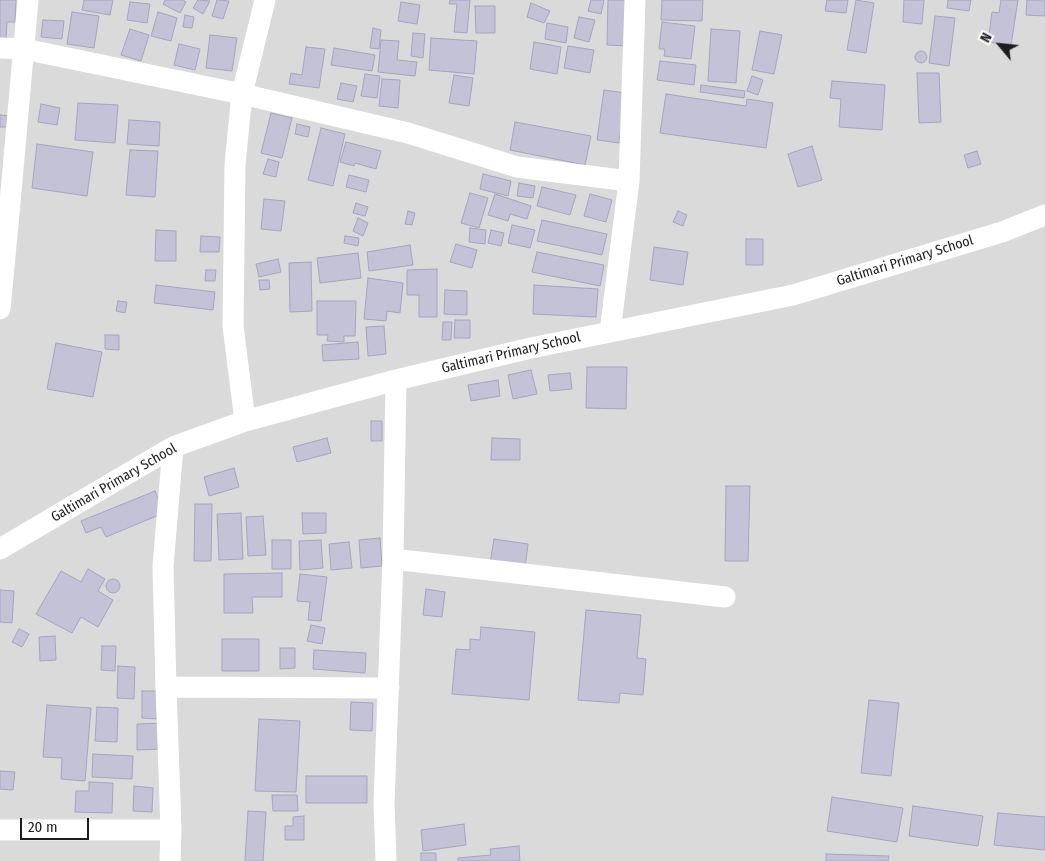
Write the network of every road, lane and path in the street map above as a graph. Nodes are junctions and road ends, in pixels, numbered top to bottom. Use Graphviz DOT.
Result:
graph roads {
  1 [pos="28,0"];
  2 [pos="265,0"];
  3 [pos="636,0"];
  4 [pos="0,48"];
  5 [pos="24,49"];
  6 [pos="242,94"];
  7 [pos="629,181"];
  8 [pos="5,202"];
  9 [pos="1045,215"];
  10 [pos="0,309"];
  11 [pos="610,332"];
  12 [pos="396,380"];
  13 [pos="245,421"];
  14 [pos="173,447"];
  15 [pos="0,550"];
  16 [pos="393,559"];
  17 [pos="724,597"];
  18 [pos="166,687"];
  19 [pos="389,688"];
  20 [pos="0,830"];
  21 [pos="171,830"];
  22 [pos="170,861"];
  23 [pos="386,861"];
  1 -- 5 [label="street"];
  2 -- 6 [label="street"];
  3 -- 7 [label="street"];
  4 -- 5 [label="street"];
  5 -- 6 [label="street"];
  5 -- 8 [label="street"];
  6 -- 7 [label="street"];
  6 -- 13 [label="street"];
  7 -- 11 [label="street"];
  8 -- 10 [label="street"];
  9 -- 11 [label="street, Galtimari Primary School"];
  11 -- 12 [label="street, Galtimari Primary School"];
  12 -- 13 [label="street, Galtimari Primary School"];
  12 -- 16 [label="street"];
  13 -- 14 [label="street, Galtimari Primary School"];
  14 -- 15 [label="street, Galtimari Primary School"];
  14 -- 18 [label="street"];
  16 -- 17 [label="street"];
  16 -- 19 [label="street"];
  18 -- 19 [label="street"];
  18 -- 21 [label="street"];
  19 -- 23 [label="street"];
  20 -- 21 [label="street"];
  21 -- 22 [label="street"];
}
